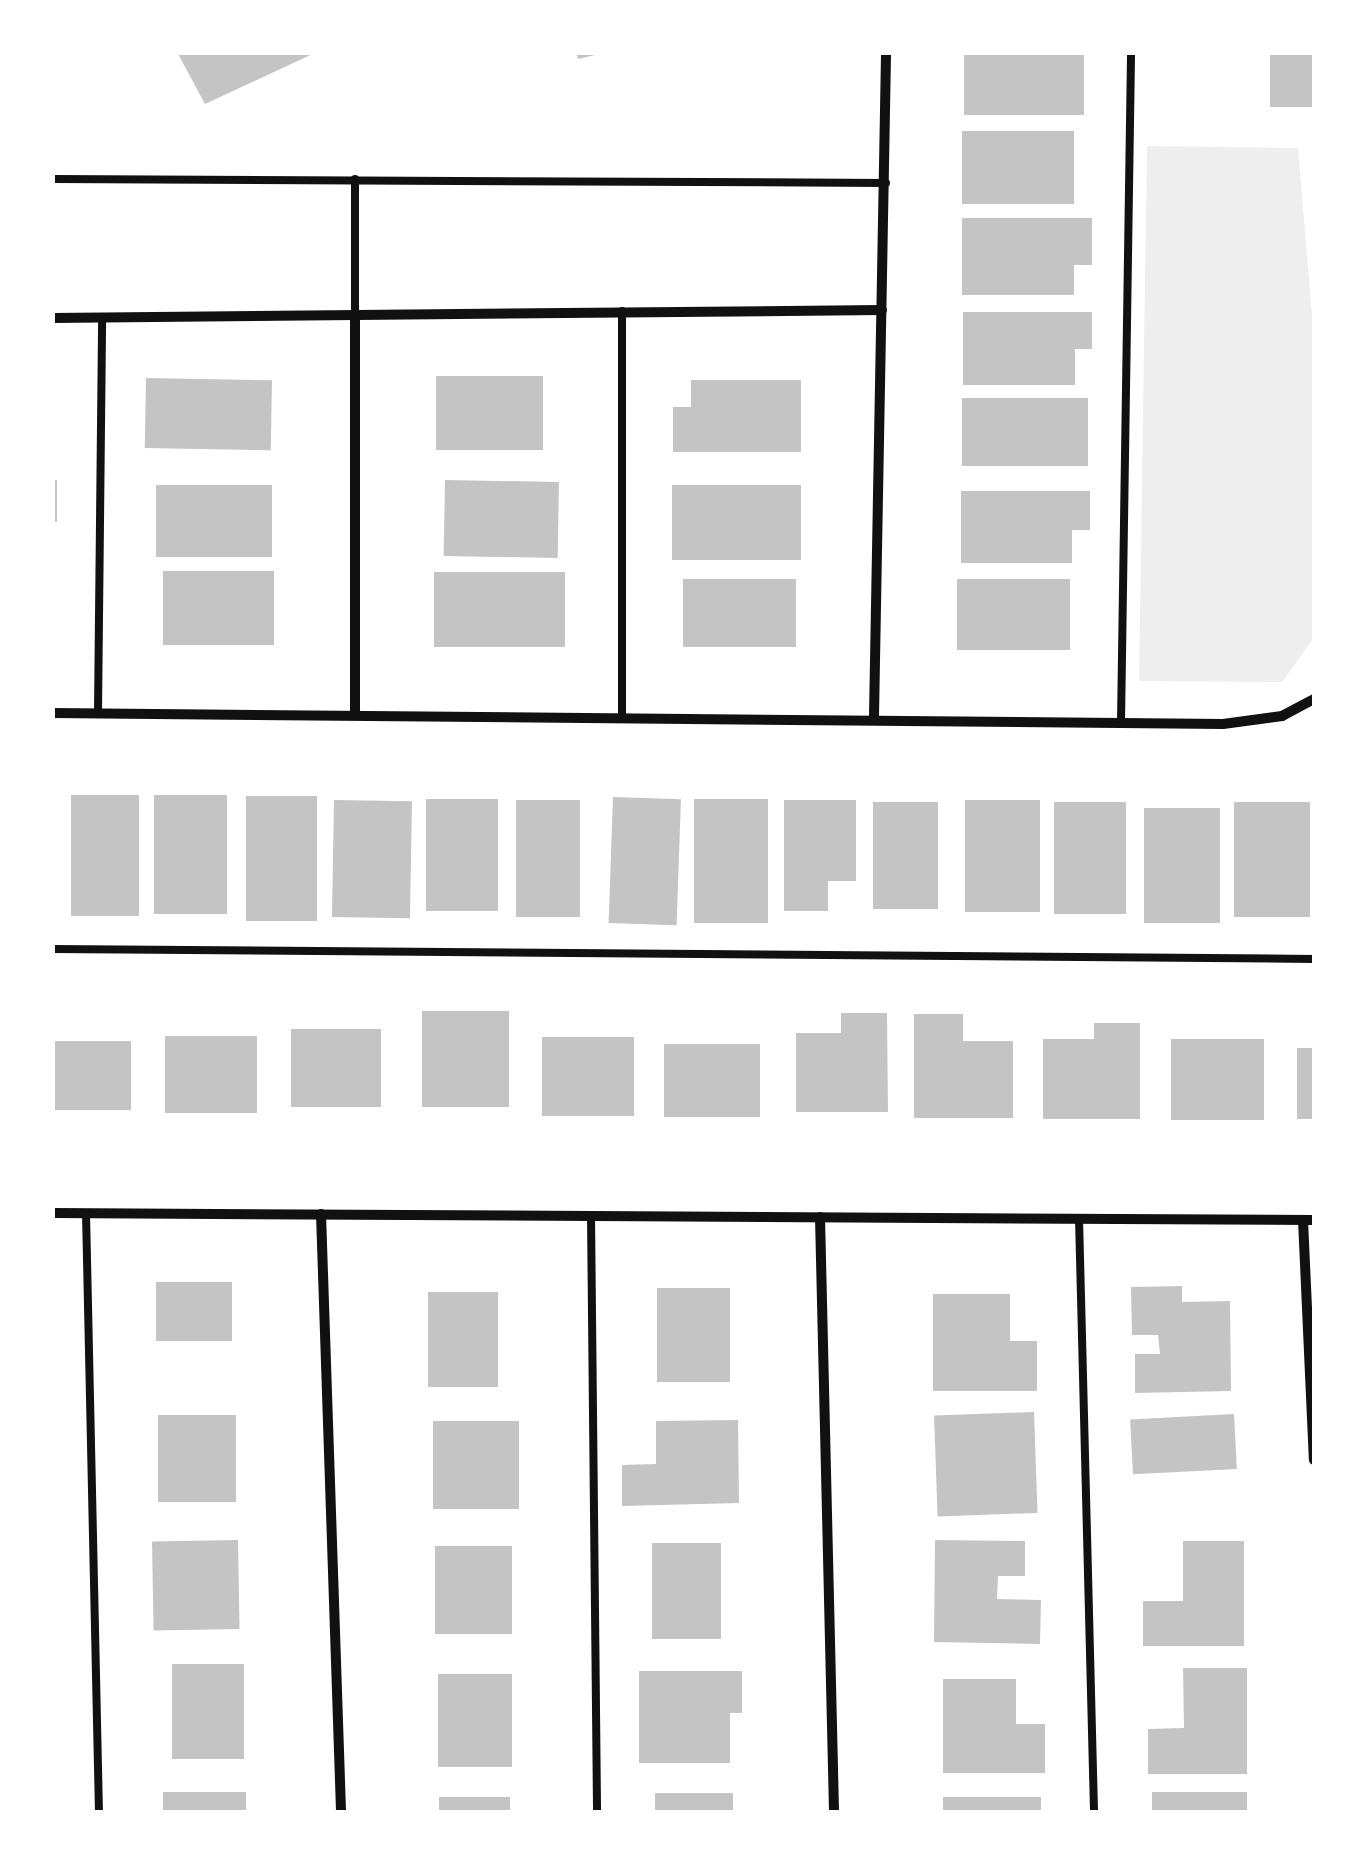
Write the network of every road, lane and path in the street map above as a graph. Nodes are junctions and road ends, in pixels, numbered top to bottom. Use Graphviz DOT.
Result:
graph roads {
  1 [pos="886,52"];
  2 [pos="1131,52"];
  3 [pos="52,179"];
  4 [pos="355,179"];
  5 [pos="886,183"];
  6 [pos="622,310"];
  7 [pos="882,310"];
  8 [pos="354,313"];
  9 [pos="102,317"];
  10 [pos="52,318"];
  11 [pos="1314,698"];
  12 [pos="52,713"];
  13 [pos="98,713"];
  14 [pos="355,714"];
  15 [pos="622,716"];
  16 [pos="874,716"];
  17 [pos="1121,722"];
  18 [pos="52,948"];
  19 [pos="1314,959"];
  20 [pos="52,1212"];
  21 [pos="86,1213"];
  22 [pos="321,1214"];
  23 [pos="592,1216"];
  24 [pos="820,1216"];
  25 [pos="1079,1218"];
  26 [pos="1309,1220"];
  27 [pos="1314,1460"];
  28 [pos="98,1812"];
  29 [pos="341,1812"];
  30 [pos="596,1812"];
  31 [pos="834,1812"];
  32 [pos="1094,1812"];
  1 -- 5 [label="street"];
  2 -- 17 [label="lane"];
  3 -- 4 [label="lane"];
  4 -- 5 [label="lane"];
  4 -- 8 [label="lane"];
  5 -- 7 [label="street"];
  6 -- 7 [label="street"];
  6 -- 8 [label="street"];
  6 -- 15 [label="lane"];
  7 -- 16 [label="street"];
  8 -- 9 [label="street"];
  8 -- 14 [label="street"];
  9 -- 10 [label="street"];
  9 -- 13 [label="lane"];
  11 -- 17 [label="street"];
  12 -- 13 [label="street"];
  13 -- 14 [label="street"];
  14 -- 15 [label="street"];
  15 -- 16 [label="street"];
  16 -- 17 [label="street"];
  18 -- 19 [label="lane"];
  20 -- 21 [label="street"];
  21 -- 22 [label="street"];
  21 -- 28 [label="lane"];
  22 -- 23 [label="street"];
  22 -- 29 [label="street"];
  23 -- 24 [label="street"];
  23 -- 30 [label="lane"];
  24 -- 25 [label="street"];
  24 -- 31 [label="street"];
  25 -- 26 [label="street"];
  25 -- 32 [label="lane"];
  26 -- 27 [label="street"];
}
